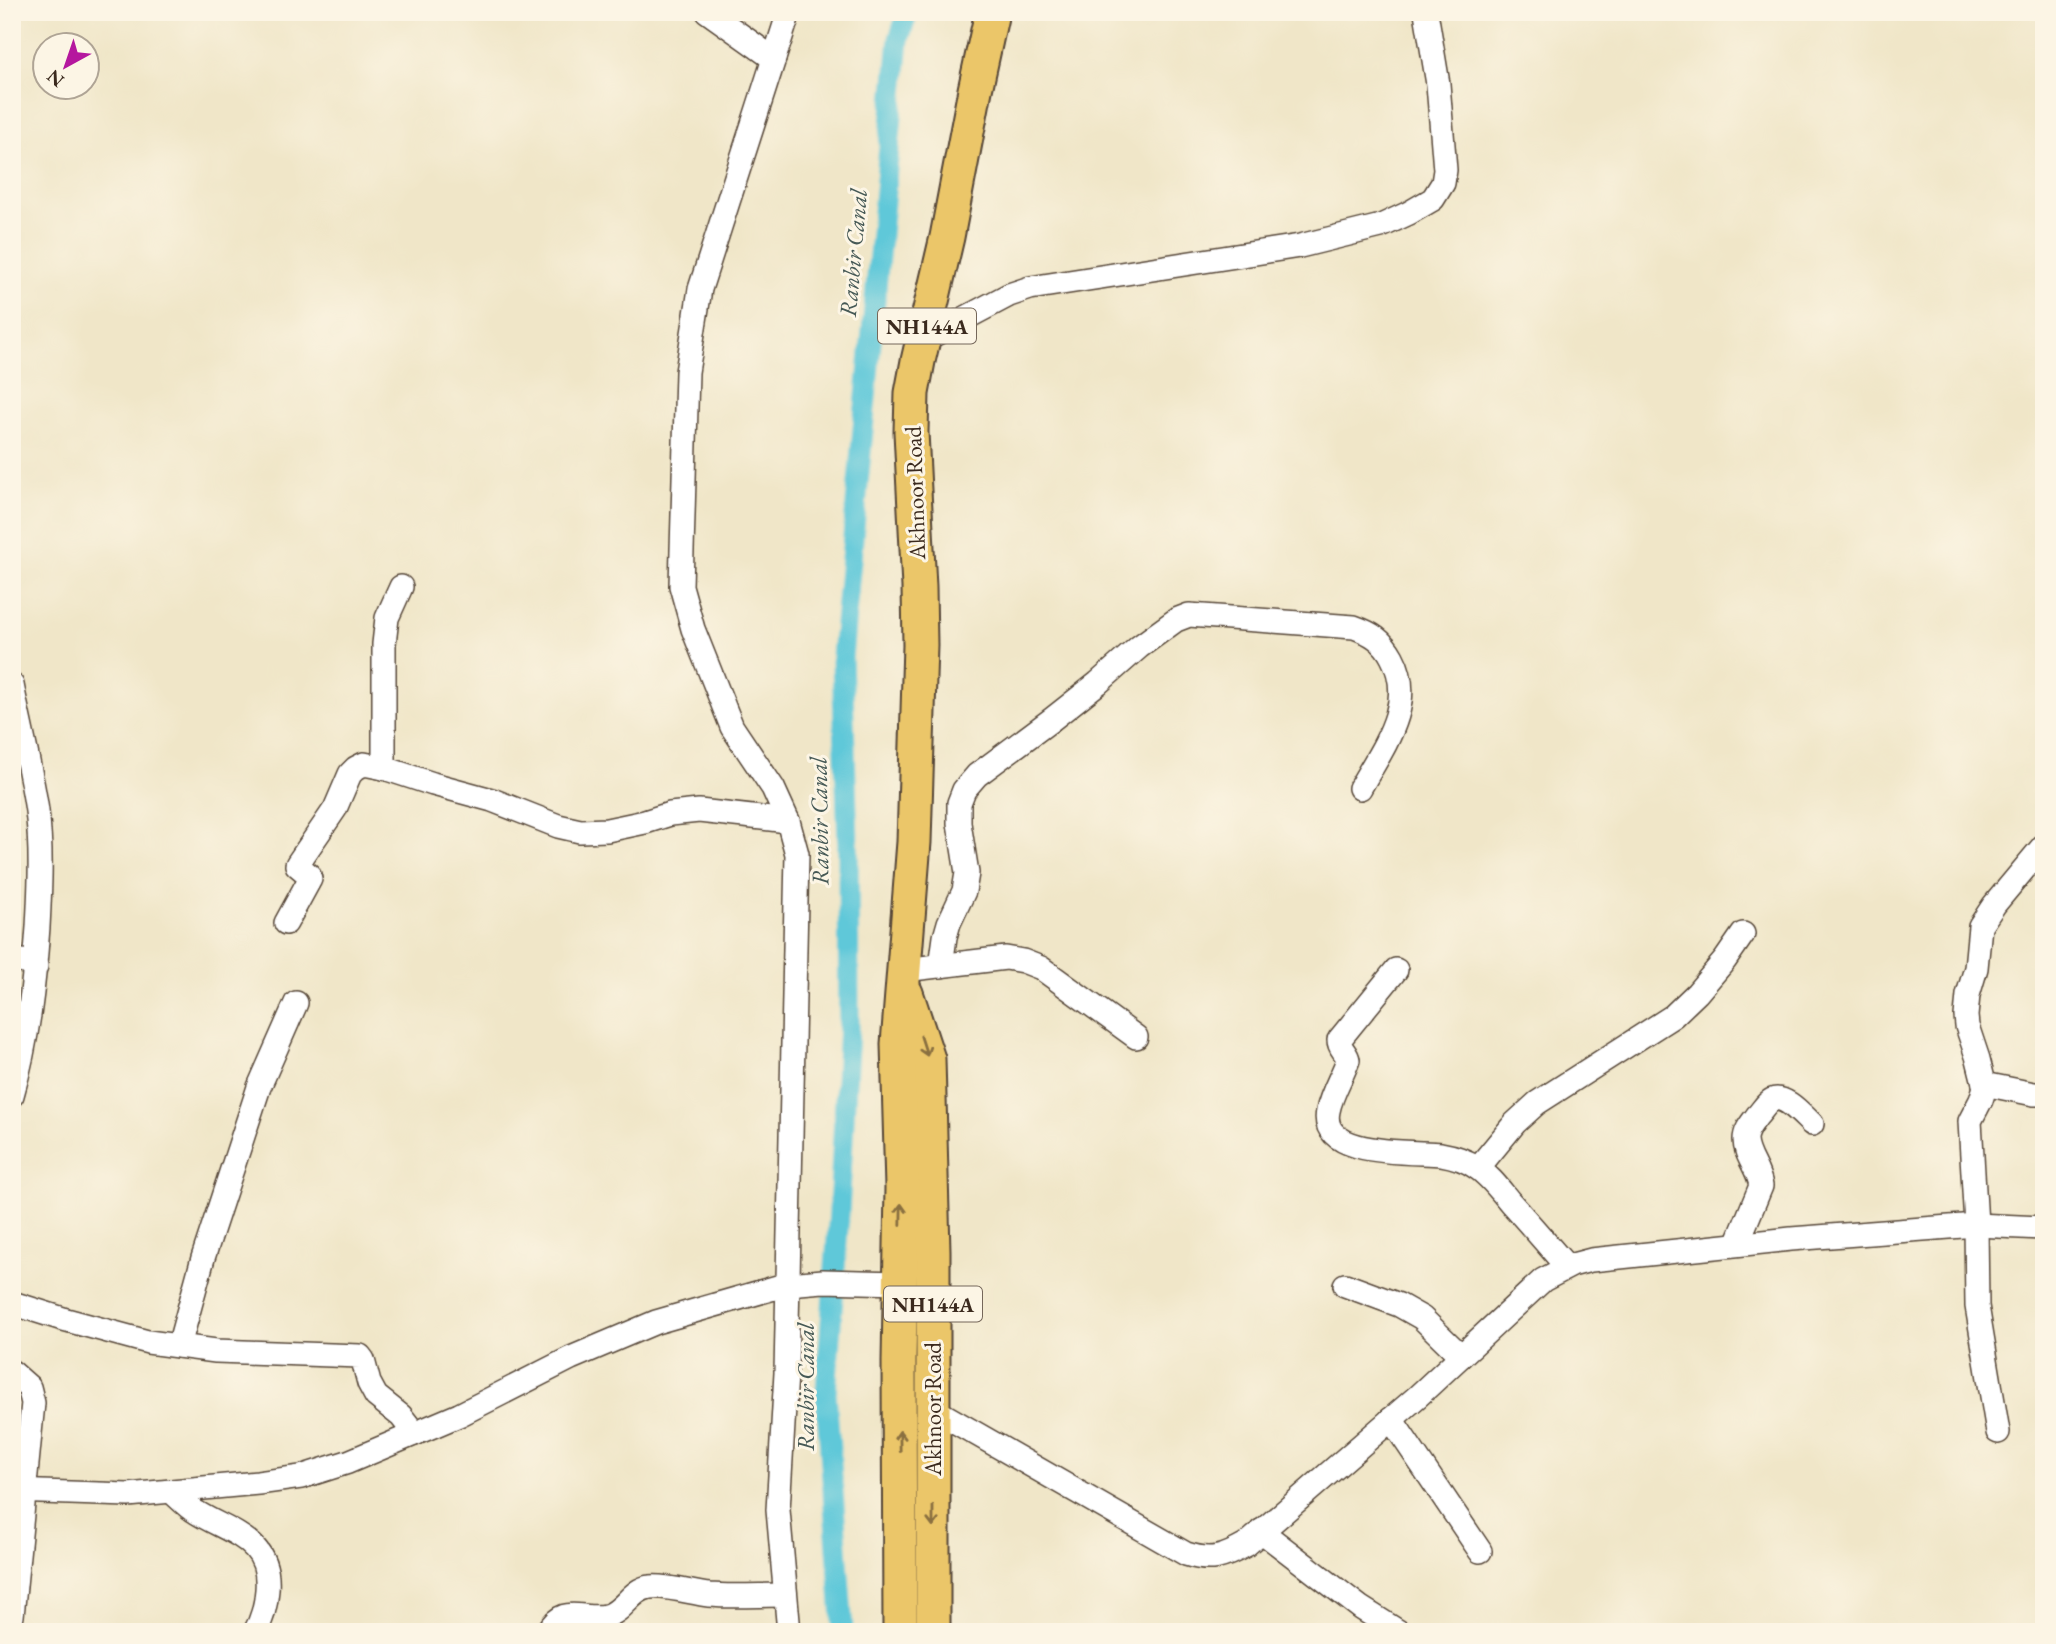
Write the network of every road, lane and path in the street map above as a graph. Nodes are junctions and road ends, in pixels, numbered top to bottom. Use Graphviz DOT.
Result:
graph roads {
  1 [pos="708,12"];
  2 [pos="789,12"];
  3 [pos="992,12"];
  4 [pos="1426,12"];
  5 [pos="774,59"];
  6 [pos="923,340"];
  7 [pos="401,587"];
  8 [pos="12,685"];
  9 [pos="384,768"];
  10 [pos="1360,789"];
  11 [pos="788,821"];
  12 [pos="2044,845"];
  13 [pos="286,923"];
  14 [pos="1743,934"];
  15 [pos="12,958"];
  16 [pos="36,966"];
  17 [pos="942,966"];
  18 [pos="1396,970"];
  19 [pos="903,975"];
  20 [pos="296,1003"];
  21 [pos="1136,1037"];
  22 [pos="16,1071"];
  23 [pos="1984,1084"];
  24 [pos="2044,1094"];
  25 [pos="12,1095"];
  26 [pos="1812,1124"];
  27 [pos="1478,1168"];
  28 [pos="1976,1225"];
  29 [pos="2044,1228"];
  30 [pos="1737,1244"];
  31 [pos="1567,1267"];
  32 [pos="900,1283"];
  33 [pos="788,1284"];
  34 [pos="1345,1285"];
  35 [pos="12,1303"];
  36 [pos="179,1346"];
  37 [pos="1461,1356"];
  38 [pos="12,1372"];
  39 [pos="933,1409"];
  40 [pos="1391,1419"];
  41 [pos="1998,1432"];
  42 [pos="415,1434"];
  43 [pos="18,1491"];
  44 [pos="171,1491"];
  45 [pos="1261,1531"];
  46 [pos="1480,1551"];
  47 [pos="785,1595"];
  48 [pos="12,1616"];
  49 [pos="255,1632"];
  50 [pos="548,1632"];
  51 [pos="789,1632"];
  52 [pos="900,1632"];
  53 [pos="933,1632"];
  54 [pos="1399,1632"];
  1 -- 5 [label="street"];
  2 -- 5 [label="street"];
  3 -- 6 [label="highway, Akhnoor Road / NH144A"];
  4 -- 6 [label="street"];
  5 -- 11 [label="street"];
  6 -- 19 [label="highway, Akhnoor Road / NH144A"];
  7 -- 9 [label="street"];
  8 -- 16 [label="street"];
  9 -- 11 [label="street"];
  9 -- 13 [label="street"];
  10 -- 17 [label="street"];
  11 -- 33 [label="street"];
  12 -- 23 [label="street"];
  14 -- 27 [label="street"];
  15 -- 16 [label="street"];
  16 -- 22 [label="street"];
  17 -- 19 [label="street"];
  17 -- 21 [label="street"];
  18 -- 27 [label="street"];
  32 -- 19 [label="highway, Akhnoor Road / NH144A, one-way"];
  19 -- 39 [label="highway, Akhnoor Road / NH144A, one-way"];
  20 -- 36 [label="street"];
  22 -- 25 [label="street"];
  23 -- 24 [label="street"];
  23 -- 28 [label="street"];
  26 -- 30 [label="street"];
  27 -- 31 [label="street"];
  28 -- 29 [label="street"];
  28 -- 30 [label="street"];
  28 -- 41 [label="street"];
  30 -- 31 [label="street"];
  31 -- 37 [label="street"];
  32 -- 33 [label="street"];
  52 -- 32 [label="highway, Akhnoor Road / NH144A, one-way"];
  33 -- 42 [label="street"];
  33 -- 47 [label="street"];
  34 -- 37 [label="street"];
  35 -- 36 [label="street"];
  36 -- 42 [label="street"];
  37 -- 40 [label="street"];
  38 -- 43 [label="street"];
  39 -- 45 [label="street"];
  39 -- 53 [label="highway, Akhnoor Road / NH144A, one-way"];
  40 -- 45 [label="street"];
  40 -- 46 [label="street"];
  42 -- 44 [label="street"];
  43 -- 44 [label="street"];
  43 -- 48 [label="street"];
  44 -- 49 [label="street"];
  45 -- 54 [label="street"];
  47 -- 50 [label="street"];
  47 -- 51 [label="street"];
}
